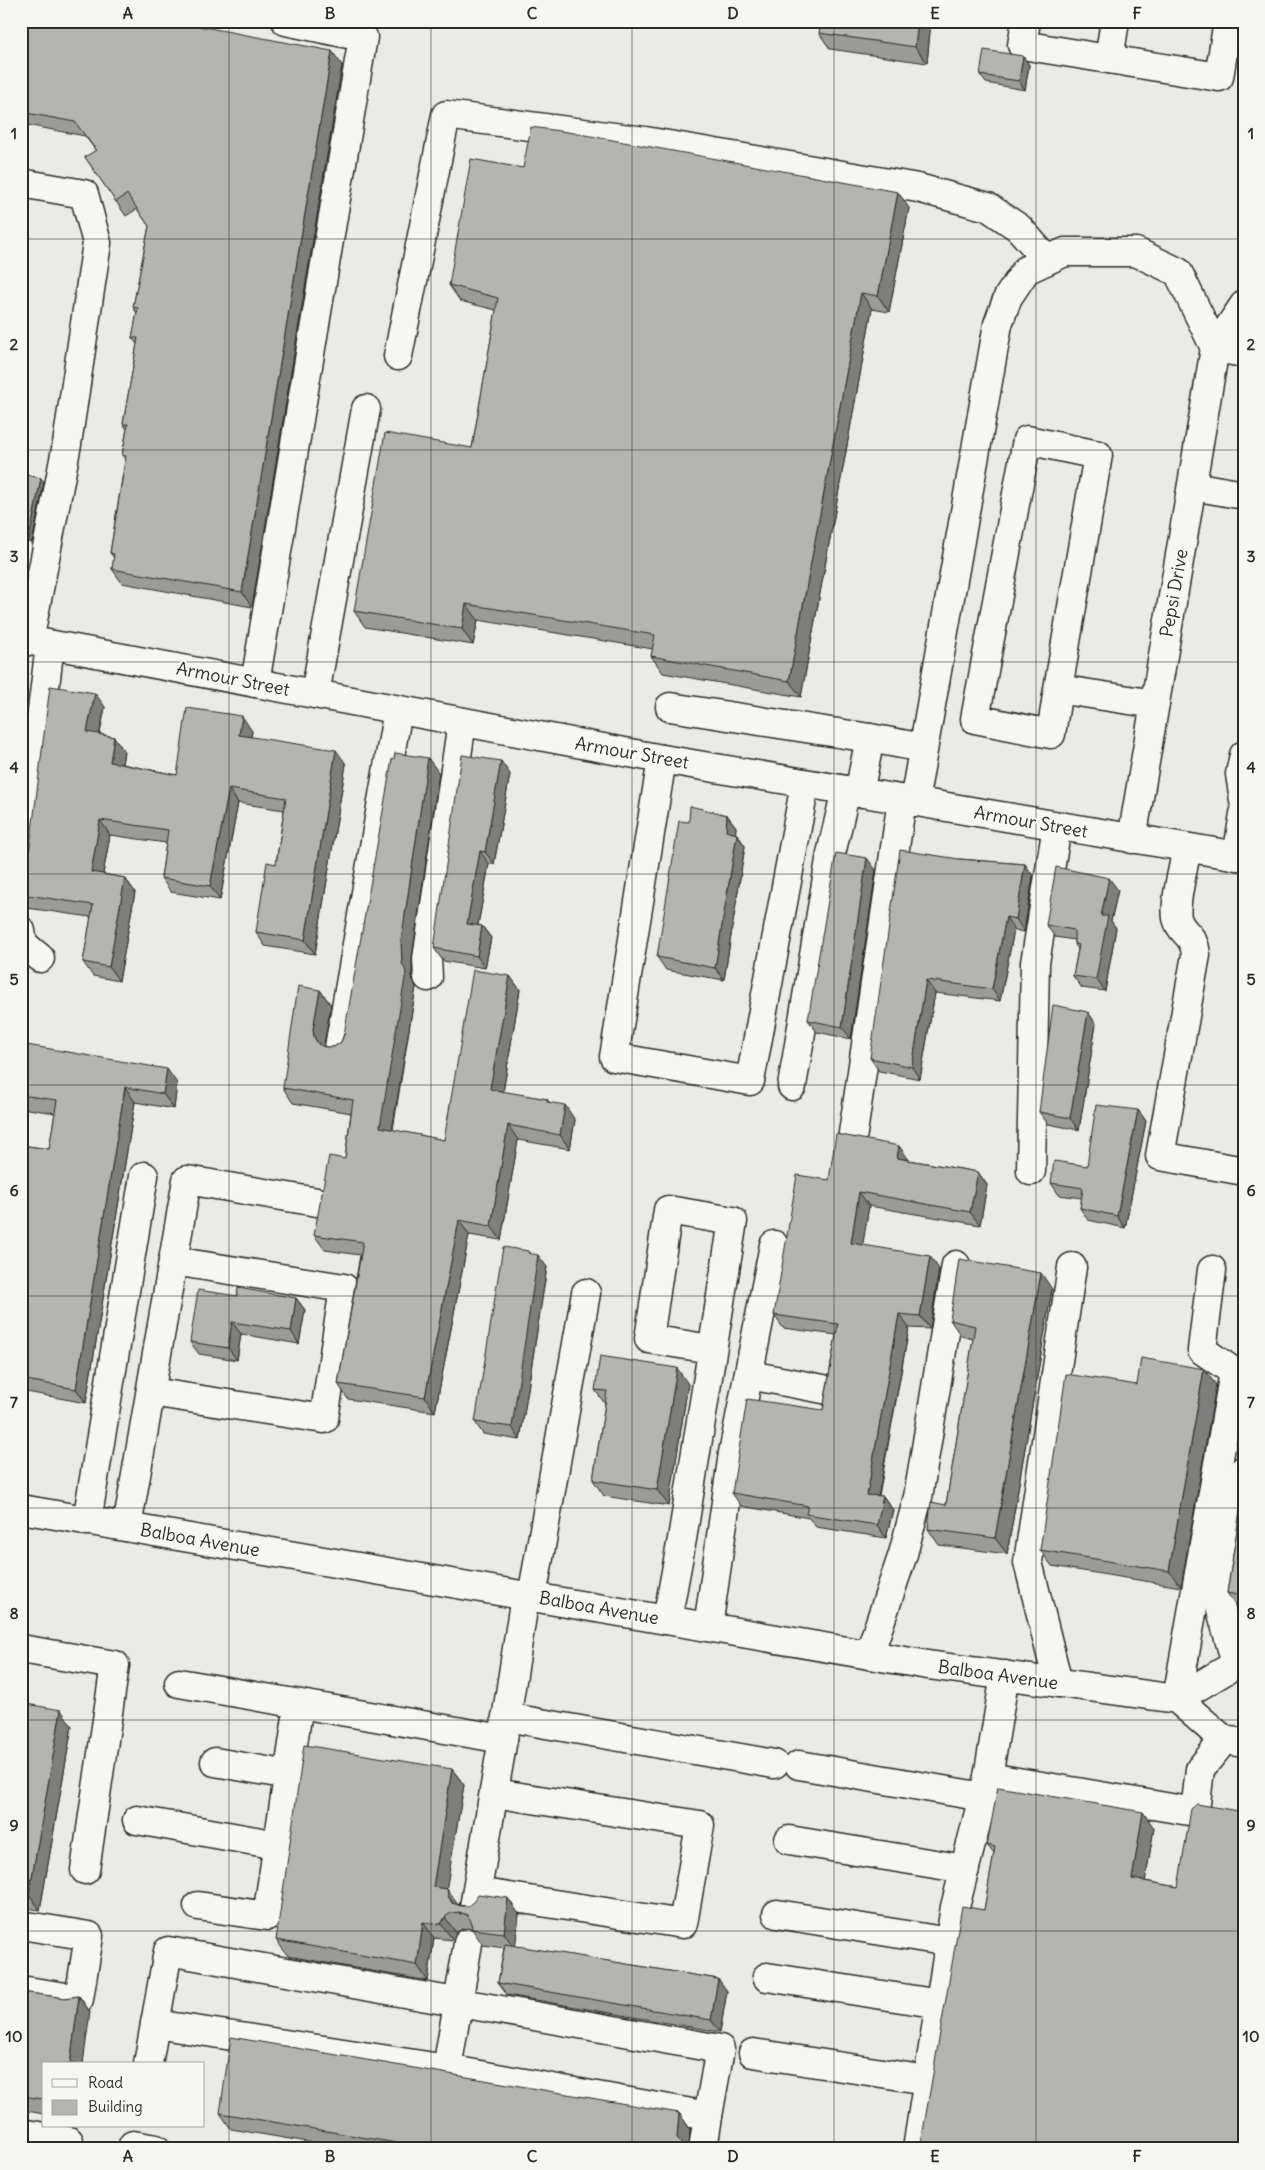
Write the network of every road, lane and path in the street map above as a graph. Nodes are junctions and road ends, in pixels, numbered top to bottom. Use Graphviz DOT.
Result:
graph roads {
  1 [pos="286,21"];
  2 [pos="1026,21"];
  3 [pos="1115,21"];
  4 [pos="1228,21"];
  5 [pos="1109,60"];
  6 [pos="21,183"];
  7 [pos="1047,260"];
  8 [pos="1244,305"];
  9 [pos="1215,348"];
  10 [pos="1244,353"];
  11 [pos="398,356"];
  12 [pos="366,410"];
  13 [pos="1193,479"];
  14 [pos="1244,481"];
  15 [pos="1244,495"];
  16 [pos="34,642"];
  17 [pos="255,683"];
  18 [pos="1058,690"];
  19 [pos="316,694"];
  20 [pos="1155,704"];
  21 [pos="670,707"];
  22 [pos="398,710"];
  23 [pos="462,722"];
  24 [pos="870,738"];
  25 [pos="923,748"];
  26 [pos="1244,755"];
  27 [pos="662,759"];
  28 [pos="805,784"];
  29 [pos="852,792"];
  30 [pos="1244,800"];
  31 [pos="908,801"];
  32 [pos="1244,814"];
  33 [pos="1057,826"];
  34 [pos="1132,839"];
  35 [pos="1187,848"];
  36 [pos="1240,857"];
  37 [pos="21,883"];
  38 [pos="21,931"];
  39 [pos="40,958"];
  40 [pos="428,978"];
  41 [pos="339,1047"];
  42 [pos="792,1086"];
  43 [pos="853,1133"];
  44 [pos="1031,1170"];
  45 [pos="1244,1171"];
  46 [pos="144,1176"];
  47 [pos="317,1202"];
  48 [pos="774,1245"];
  49 [pos="173,1261"];
  50 [pos="956,1265"];
  51 [pos="1072,1267"];
  52 [pos="1212,1270"];
  53 [pos="586,1293"];
  54 [pos="711,1349"];
  55 [pos="748,1375"];
  56 [pos="823,1389"];
  57 [pos="151,1392"];
  58 [pos="1244,1470"];
  59 [pos="21,1509"];
  60 [pos="87,1521"];
  61 [pos="127,1527"];
  62 [pos="528,1596"];
  63 [pos="667,1620"];
  64 [pos="708,1627"];
  65 [pos="21,1649"];
  66 [pos="869,1655"];
  67 [pos="1240,1665"];
  68 [pos="1005,1676"];
  69 [pos="1058,1682"];
  70 [pos="179,1683"];
  71 [pos="1178,1699"];
  72 [pos="299,1704"];
  73 [pos="505,1728"];
  74 [pos="1234,1741"];
  75 [pos="215,1762"];
  76 [pos="289,1775"];
  77 [pos="985,1787"];
  78 [pos="494,1793"];
  79 [pos="137,1820"];
  80 [pos="789,1840"];
  81 [pos="278,1845"];
  82 [pos="965,1869"];
  83 [pos="85,1870"];
  84 [pos="198,1906"];
  85 [pos="777,1914"];
  86 [pos="21,1925"];
  87 [pos="949,1942"];
  88 [pos="468,1943"];
  89 [pos="767,1977"];
  90 [pos="21,1990"];
  91 [pos="458,2003"];
  92 [pos="940,2004"];
  93 [pos="155,2024"];
  94 [pos="753,2053"];
  95 [pos="148,2062"];
  96 [pos="447,2069"];
  97 [pos="927,2080"];
  98 [pos="708,2116"];
  99 [pos="21,2133"];
  100 [pos="68,2149"];
  101 [pos="703,2149"];
  102 [pos="916,2149"];
  1 -- 17 [label="street"];
  2 -- 5 [label="street"];
  3 -- 5 [label="street"];
  4 -- 5 [label="street"];
  6 -- 16 [label="street"];
  7 -- 9 [label="street"];
  7 -- 11 [label="street"];
  7 -- 25 [label="street"];
  8 -- 9 [label="street"];
  9 -- 10 [label="street"];
  9 -- 13 [label="street, Pepsi Drive"];
  12 -- 19 [label="street"];
  13 -- 14 [label="street"];
  13 -- 15 [label="street"];
  13 -- 20 [label="street, Pepsi Drive"];
  16 -- 17 [label="street, Armour Street"];
  16 -- 37 [label="street"];
  17 -- 19 [label="street, Armour Street"];
  18 -- 18 [label="street"];
  18 -- 20 [label="street"];
  19 -- 22 [label="street, Armour Street"];
  20 -- 34 [label="street, Pepsi Drive"];
  21 -- 24 [label="street"];
  22 -- 23 [label="street, Armour Street"];
  22 -- 41 [label="street"];
  23 -- 27 [label="street, Armour Street"];
  23 -- 40 [label="street"];
  24 -- 25 [label="street"];
  24 -- 29 [label="street"];
  25 -- 31 [label="street"];
  26 -- 30 [label="street"];
  27 -- 28 [label="street, Armour Street"];
  27 -- 28 [label="street"];
  28 -- 29 [label="street, Armour Street"];
  29 -- 31 [label="street, Armour Street"];
  29 -- 42 [label="street"];
  31 -- 33 [label="street, Armour Street"];
  31 -- 43 [label="street"];
  32 -- 36 [label="street"];
  33 -- 34 [label="street, Armour Street"];
  33 -- 44 [label="street"];
  34 -- 35 [label="street, Armour Street"];
  35 -- 36 [label="street, Armour Street"];
  35 -- 45 [label="street"];
  38 -- 39 [label="street"];
  46 -- 60 [label="street"];
  47 -- 49 [label="street"];
  48 -- 55 [label="street"];
  49 -- 57 [label="street"];
  49 -- 57 [label="street"];
  50 -- 66 [label="street"];
  51 -- 69 [label="street"];
  52 -- 71 [label="street"];
  53 -- 62 [label="street"];
  54 -- 54 [label="street"];
  54 -- 63 [label="street"];
  55 -- 56 [label="street"];
  55 -- 64 [label="street"];
  57 -- 61 [label="street"];
  58 -- 67 [label="street"];
  59 -- 60 [label="street, Balboa Avenue"];
  60 -- 61 [label="street, Balboa Avenue"];
  61 -- 62 [label="street, Balboa Avenue"];
  62 -- 63 [label="street, Balboa Avenue"];
  62 -- 73 [label="street"];
  63 -- 64 [label="street, Balboa Avenue"];
  64 -- 66 [label="street, Balboa Avenue"];
  65 -- 83 [label="street"];
  66 -- 68 [label="street, Balboa Avenue"];
  67 -- 71 [label="street"];
  68 -- 69 [label="street, Balboa Avenue"];
  68 -- 77 [label="street"];
  69 -- 71 [label="street, Balboa Avenue"];
  70 -- 72 [label="street"];
  71 -- 74 [label="street"];
  72 -- 73 [label="street"];
  72 -- 76 [label="street"];
  73 -- 77 [label="street"];
  73 -- 78 [label="street"];
  74 -- 77 [label="street"];
  75 -- 76 [label="street"];
  76 -- 81 [label="street"];
  77 -- 82 [label="street"];
  78 -- 78 [label="street"];
  79 -- 81 [label="street"];
  80 -- 82 [label="street"];
  81 -- 84 [label="street"];
  82 -- 87 [label="street"];
  85 -- 87 [label="street"];
  86 -- 90 [label="street"];
  87 -- 92 [label="street"];
  88 -- 91 [label="street"];
  89 -- 92 [label="street"];
  91 -- 93 [label="street"];
  91 -- 96 [label="street"];
  91 -- 98 [label="street"];
  92 -- 97 [label="street"];
  93 -- 95 [label="street"];
  93 -- 96 [label="street"];
  94 -- 97 [label="street"];
  96 -- 98 [label="street"];
  97 -- 102 [label="street"];
  98 -- 101 [label="street"];
  99 -- 100 [label="street"];
}
